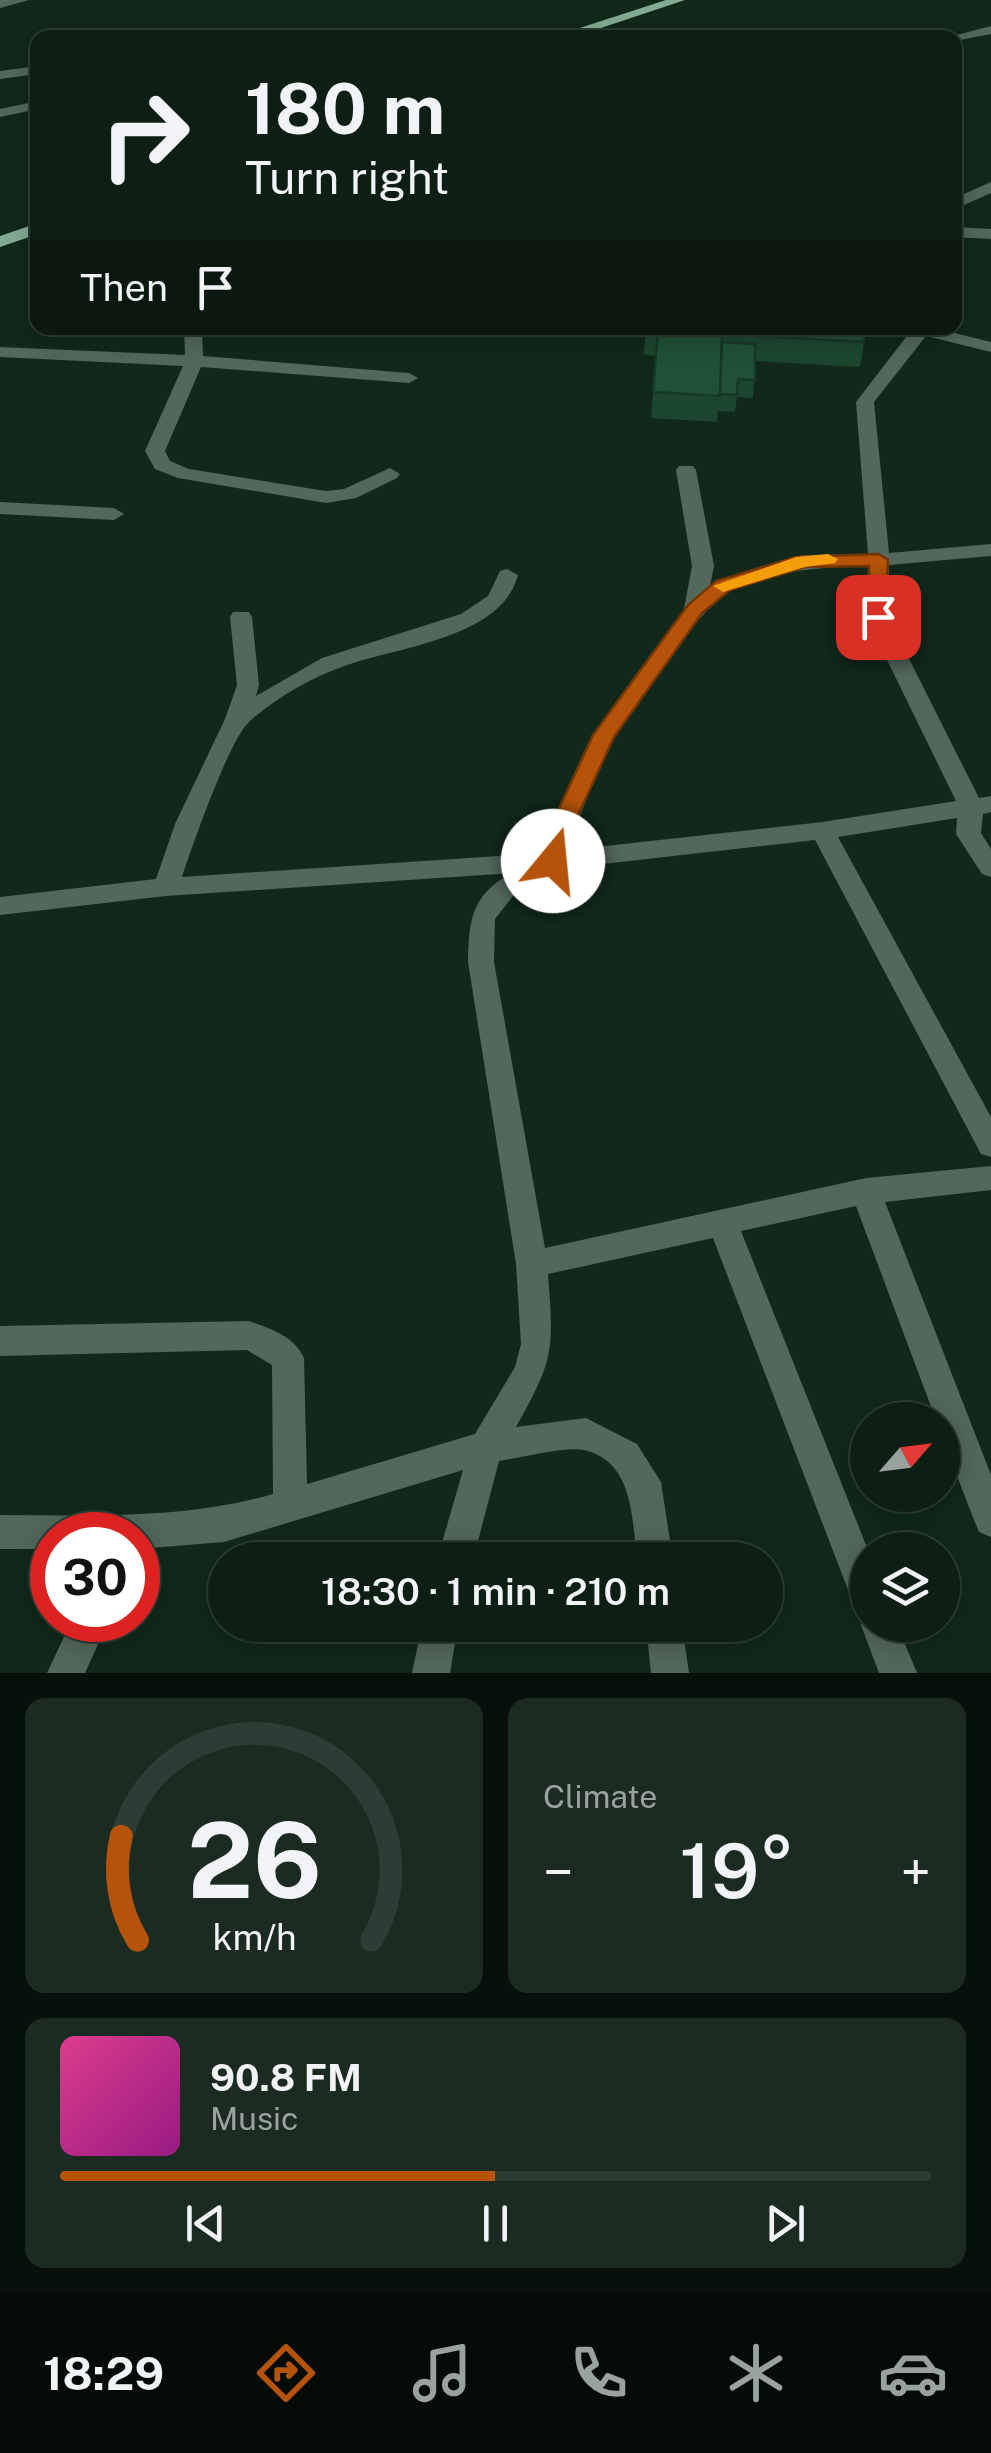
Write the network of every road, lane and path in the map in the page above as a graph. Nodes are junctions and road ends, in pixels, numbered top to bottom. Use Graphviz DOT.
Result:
graph roads {
  1 [pos="23,0"];
  2 [pos="679,0"];
  3 [pos="0,4"];
  4 [pos="581,30"];
  5 [pos="991,30"];
  6 [pos="962,36"];
  7 [pos="30,71"];
  8 [pos="0,76"];
  9 [pos="30,107"];
  10 [pos="0,113"];
  11 [pos="991,188"];
  12 [pos="962,201"];
  13 [pos="30,231"];
  14 [pos="962,232"];
  15 [pos="991,234"];
  16 [pos="0,242"];
  17 [pos="193,335"];
  18 [pos="914,335"];
  19 [pos="942,335"];
  20 [pos="991,347"];
  21 [pos="0,352"];
  22 [pos="194,361"];
  23 [pos="409,378"];
  24 [pos="686,470"];
  25 [pos="390,474"];
  26 [pos="0,508"];
  27 [pos="114,514"];
  28 [pos="991,550"];
  29 [pos="879,560"];
  30 [pos="508,575"];
  31 [pos="695,609"];
  32 [pos="241,617"];
  33 [pos="237,719"];
  34 [pos="981,805"];
  35 [pos="822,831"];
  36 [pos="553,861"];
  37 [pos="991,868"];
  38 [pos="166,886"];
  39 [pos="0,906"];
  40 [pos="991,1145"];
  41 [pos="991,1178"];
  42 [pos="866,1191"];
  43 [pos="722,1222"];
  44 [pos="532,1264"];
  45 [pos="0,1341"];
  46 [pos="486,1447"];
  47 [pos="290,1503"];
  48 [pos="991,1520"];
  49 [pos="0,1532"];
  50 [pos="459,1542"];
  51 [pos="652,1542"];
  52 [pos="850,1549"];
  53 [pos="81,1642"];
  54 [pos="436,1642"];
  55 [pos="666,1642"];
  56 [pos="886,1642"];
  57 [pos="66,1673"];
  58 [pos="430,1673"];
  59 [pos="670,1673"];
  60 [pos="898,1673"];
  1 -- 3 [label="street"];
  2 -- 4 [label="main road"];
  5 -- 6 [label="street"];
  7 -- 8 [label="street"];
  9 -- 10 [label="street"];
  11 -- 12 [label="street"];
  13 -- 16 [label="main road"];
  14 -- 15 [label="street"];
  17 -- 22 [label="street"];
  18 -- 29 [label="street"];
  19 -- 20 [label="street"];
  21 -- 22 [label="street"];
  22 -- 23 [label="street"];
  22 -- 25 [label="street"];
  24 -- 31 [label="street"];
  26 -- 27 [label="street"];
  28 -- 29 [label="street"];
  29 -- 31 [label="street"];
  29 -- 34 [label="street"];
  30 -- 33 [label="street"];
  31 -- 36 [label="street"];
  32 -- 33 [label="street"];
  33 -- 38 [label="street"];
  34 -- 35 [label="street"];
  34 -- 37 [label="street"];
  35 -- 36 [label="street"];
  35 -- 40 [label="street"];
  36 -- 38 [label="street"];
  36 -- 44 [label="street"];
  38 -- 39 [label="street"];
  41 -- 42 [label="street"];
  42 -- 43 [label="street"];
  42 -- 48 [label="street"];
  43 -- 44 [label="street"];
  43 -- 52 [label="street"];
  44 -- 46 [label="street"];
  45 -- 47 [label="street"];
  46 -- 47 [label="street"];
  46 -- 50 [label="street"];
  46 -- 51 [label="street"];
  47 -- 49 [label="street"];
  53 -- 57 [label="street"];
  54 -- 58 [label="street"];
  55 -- 59 [label="street"];
  56 -- 60 [label="street"];
}
